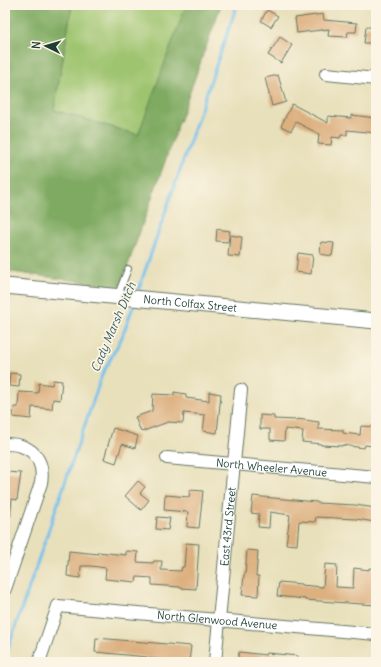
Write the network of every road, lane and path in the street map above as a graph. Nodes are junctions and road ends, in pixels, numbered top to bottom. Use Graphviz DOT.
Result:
graph roads {
  1 [pos="326,74"];
  2 [pos="376,79"];
  3 [pos="128,269"];
  4 [pos="5,286"];
  5 [pos="113,293"];
  6 [pos="376,321"];
  7 [pos="241,390"];
  8 [pos="5,444"];
  9 [pos="167,458"];
  10 [pos="234,464"];
  11 [pos="376,477"];
  12 [pos="5,589"];
  13 [pos="219,620"];
  14 [pos="376,634"];
  15 [pos="39,662"];
  16 [pos="215,662"];
  1 -- 2 [label="street"];
  3 -- 5 [label="lane"];
  4 -- 5 [label="street, North Colfax Street"];
  5 -- 6 [label="street, North Colfax Street"];
  7 -- 10 [label="street, East 43rd Street"];
  8 -- 12 [label="street"];
  9 -- 10 [label="street, North Wheeler Avenue"];
  10 -- 11 [label="street, North Wheeler Avenue"];
  10 -- 13 [label="street, East 43rd Street"];
  13 -- 14 [label="street, North Glenwood Avenue"];
  13 -- 15 [label="street, North Glenwood Avenue"];
  13 -- 16 [label="street, East 43rd Street"];
}
